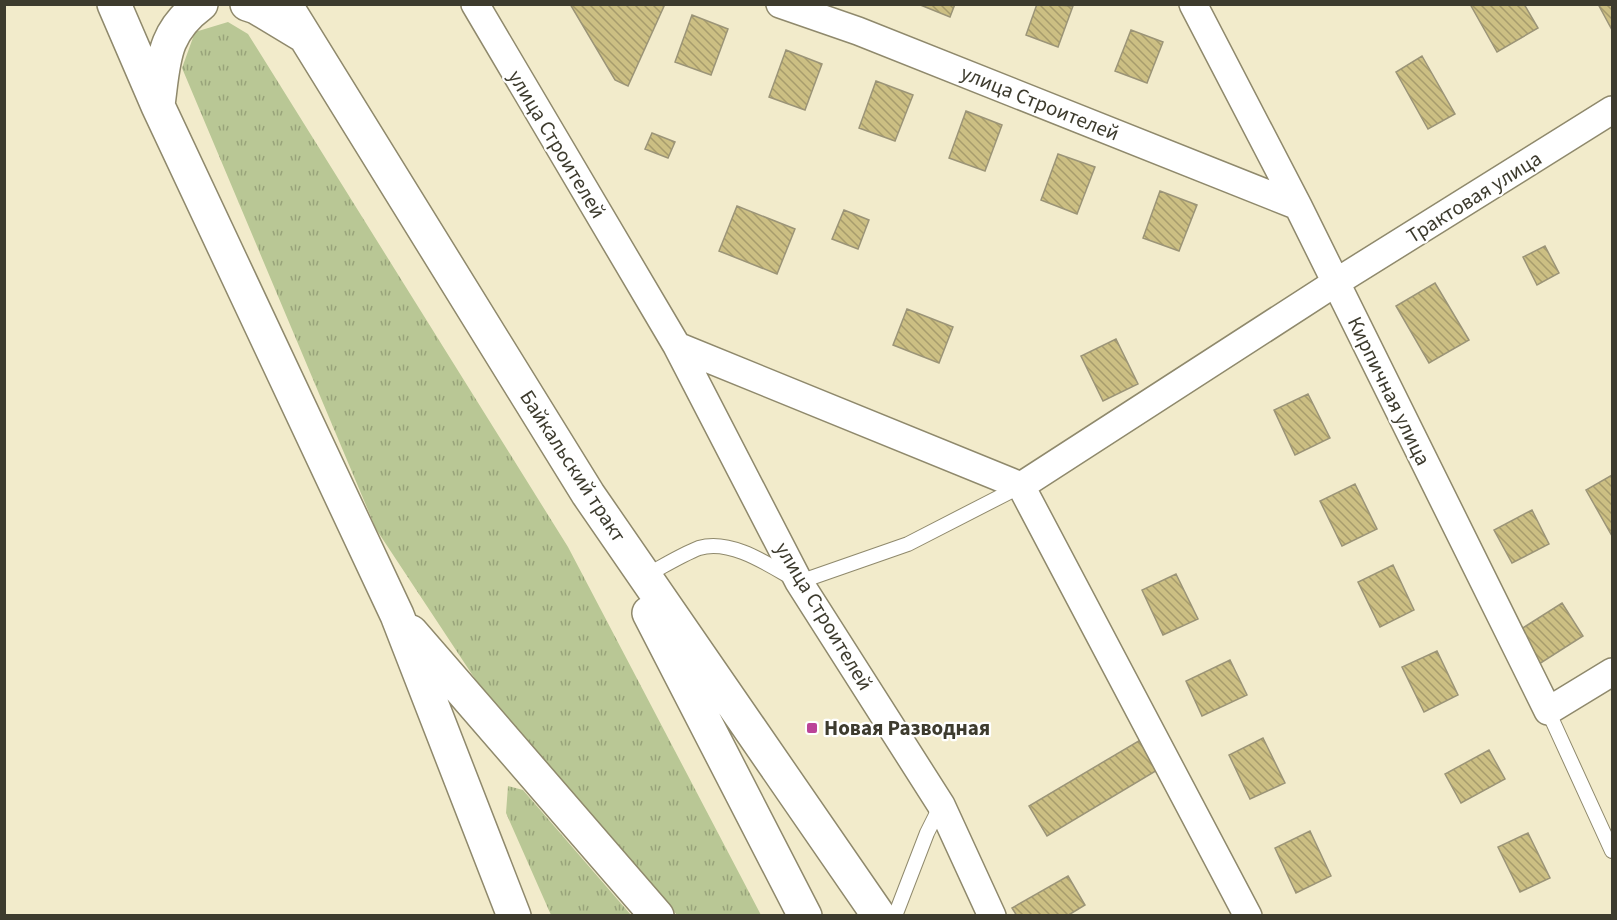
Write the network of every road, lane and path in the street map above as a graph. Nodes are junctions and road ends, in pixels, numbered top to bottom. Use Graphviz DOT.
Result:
graph roads {
  1 [pos="114,4"];
  2 [pos="201,4"];
  3 [pos="247,4"];
  4 [pos="285,4"];
  5 [pos="475,4"];
  6 [pos="780,4"];
  7 [pos="1193,4"];
  8 [pos="307,38"];
  9 [pos="158,106"];
  10 [pos="1612,110"];
  11 [pos="1298,206"];
  12 [pos="1335,283"];
  13 [pos="677,346"];
  14 [pos="1021,486"];
  15 [pos="588,494"];
  16 [pos="644,576"];
  17 [pos="799,582"];
  18 [pos="397,615"];
  19 [pos="1612,672"];
  20 [pos="1548,711"];
  21 [pos="941,806"];
  22 [pos="1612,851"];
  23 [pos="514,915"];
  24 [pos="657,915"];
  25 [pos="805,915"];
  26 [pos="879,915"];
  27 [pos="895,915"];
  28 [pos="992,915"];
  29 [pos="1248,915"];
  1 -- 9 [label="main road"];
  2 -- 9 [label="main road"];
  3 -- 8 [label="main road"];
  4 -- 8 [label="main road, Байкальский тракт"];
  5 -- 13 [label="street, улица Строителей"];
  6 -- 11 [label="street, улица Строителей"];
  7 -- 11 [label="street, Кирпичная улица"];
  8 -- 15 [label="main road, Байкальский тракт"];
  9 -- 18 [label="main road"];
  10 -- 12 [label="street, Трактовая улица"];
  11 -- 12 [label="street, Кирпичная улица"];
  12 -- 14 [label="street"];
  12 -- 20 [label="street, Кирпичная улица"];
  13 -- 14 [label="street"];
  13 -- 17 [label="street, улица Строителей"];
  14 -- 17 [label="lane"];
  14 -- 29 [label="street"];
  15 -- 16 [label="main road, Байкальский тракт"];
  15 -- 25 [label="main road"];
  16 -- 17 [label="lane"];
  16 -- 26 [label="main road, Байкальский тракт"];
  17 -- 21 [label="street, улица Строителей"];
  18 -- 23 [label="main road"];
  18 -- 24 [label="main road"];
  19 -- 20 [label="street"];
  20 -- 22 [label="lane"];
  21 -- 27 [label="lane"];
  21 -- 28 [label="street, улица Строителей"];
}
